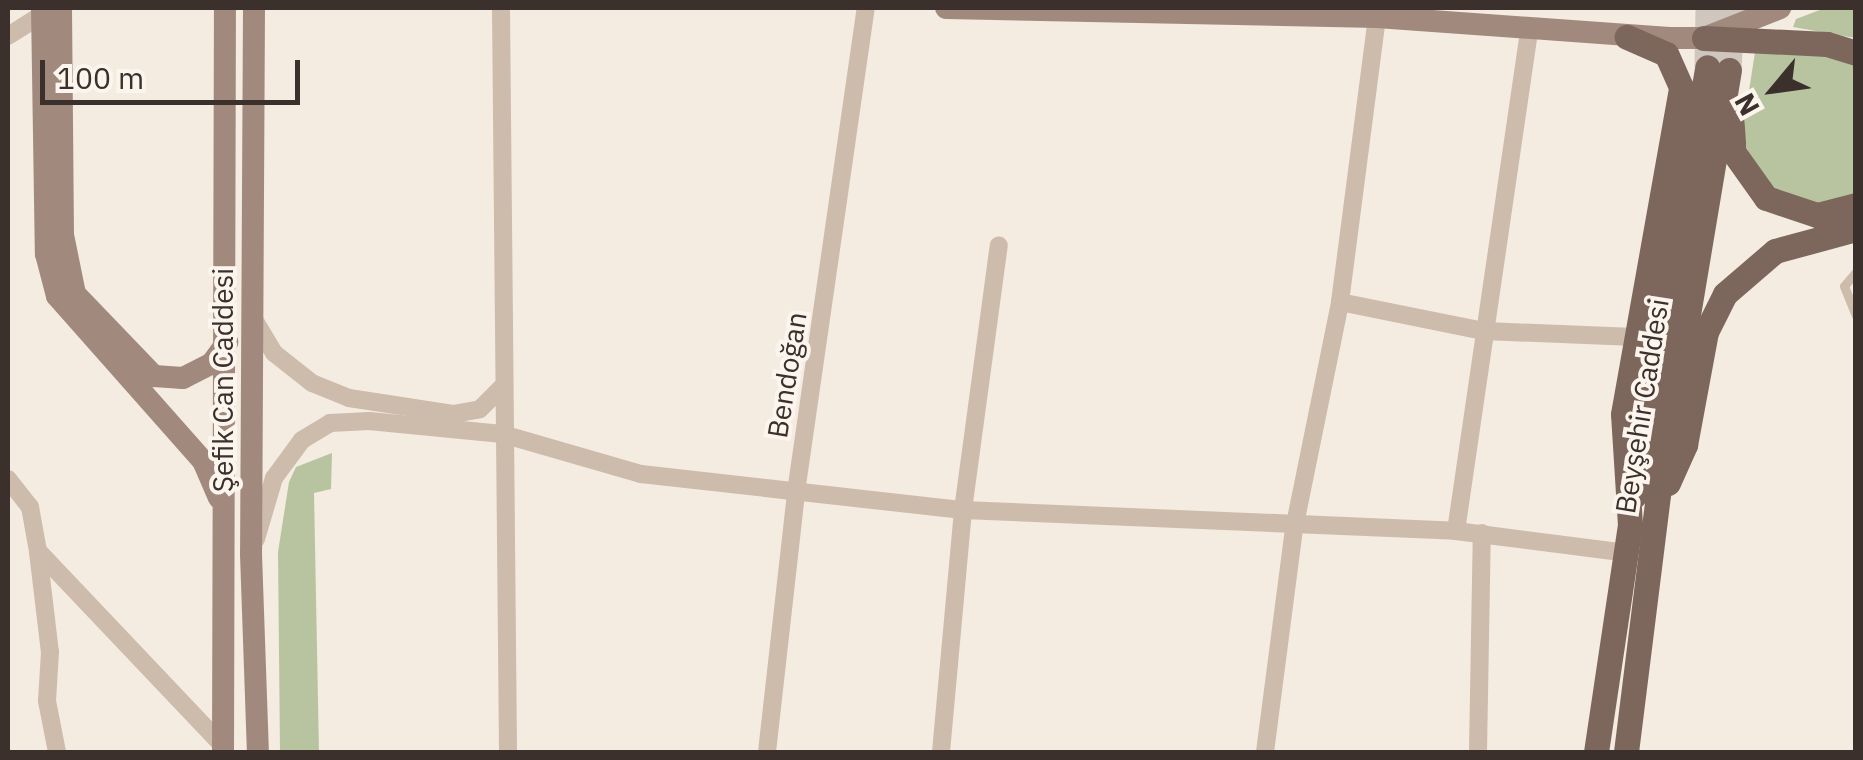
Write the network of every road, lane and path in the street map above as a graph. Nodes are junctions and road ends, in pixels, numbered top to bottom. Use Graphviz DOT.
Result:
graph roads {
  1 [pos="225,8"];
  2 [pos="254,8"];
  3 [pos="501,8"];
  4 [pos="866,8"];
  5 [pos="946,8"];
  6 [pos="1780,8"];
  7 [pos="49,10"];
  8 [pos="1377,18"];
  9 [pos="10,28"];
  10 [pos="1530,32"];
  11 [pos="1627,37"];
  12 [pos="1704,38"];
  13 [pos="1856,54"];
  14 [pos="1718,68"];
  15 [pos="1856,204"];
  16 [pos="1856,229"];
  17 [pos="999,245"];
  18 [pos="1856,272"];
  19 [pos="1340,302"];
  20 [pos="1856,315"];
  21 [pos="254,318"];
  22 [pos="1484,331"];
  23 [pos="1635,337"];
  24 [pos="227,342"];
  25 [pos="501,388"];
  26 [pos="468,431"];
  27 [pos="502,434"];
  28 [pos="8,479"];
  29 [pos="796,492"];
  30 [pos="1658,494"];
  31 [pos="963,510"];
  32 [pos="223,515"];
  33 [pos="1630,525"];
  34 [pos="1294,529"];
  35 [pos="1456,531"];
  36 [pos="1482,533"];
  37 [pos="38,551"];
  38 [pos="1628,553"];
  39 [pos="252,554"];
  40 [pos="224,749"];
  41 [pos="57,752"];
  42 [pos="258,752"];
  43 [pos="508,752"];
  44 [pos="767,752"];
  45 [pos="941,752"];
  46 [pos="1265,752"];
  47 [pos="1478,752"];
  48 [pos="1596,752"];
  49 [pos="1626,752"];
  1 -- 24 [label="main road, Şefik Can Caddesi"];
  2 -- 21 [label="main road, Şefik Can Caddesi"];
  3 -- 25 [label="street"];
  4 -- 29 [label="street, Bendoğan"];
  5 -- 8 [label="main road"];
  6 -- 12 [label="main road"];
  7 -- 9 [label="street"];
  7 -- 24 [label="main road"];
  7 -- 32 [label="main road"];
  8 -- 10 [label="main road"];
  8 -- 19 [label="street"];
  10 -- 11 [label="main road"];
  10 -- 22 [label="street"];
  11 -- 12 [label="main road"];
  11 -- 23 [label="main road"];
  12 -- 13 [label="main road"];
  14 -- 15 [label="main road"];
  14 -- 30 [label="main road, Beyşehir Caddesi"];
  14 -- 33 [label="main road, Beyşehir Caddesi"];
  16 -- 30 [label="main road"];
  17 -- 31 [label="street"];
  18 -- 20 [label="lane"];
  19 -- 22 [label="street"];
  19 -- 34 [label="street"];
  21 -- 25 [label="street"];
  21 -- 39 [label="main road, Şefik Can Caddesi"];
  22 -- 23 [label="street"];
  22 -- 35 [label="street"];
  23 -- 33 [label="main road"];
  24 -- 32 [label="main road, Şefik Can Caddesi"];
  25 -- 26 [label="street"];
  25 -- 27 [label="street"];
  26 -- 27 [label="street"];
  26 -- 39 [label="street"];
  27 -- 29 [label="street"];
  27 -- 43 [label="street"];
  28 -- 37 [label="street"];
  29 -- 31 [label="street"];
  29 -- 44 [label="street, Bendoğan"];
  30 -- 49 [label="main road, Beyşehir Caddesi"];
  31 -- 34 [label="street"];
  31 -- 45 [label="street"];
  32 -- 40 [label="main road, Şefik Can Caddesi"];
  33 -- 38 [label="main road"];
  34 -- 35 [label="street"];
  34 -- 46 [label="street"];
  35 -- 36 [label="street"];
  36 -- 38 [label="street"];
  36 -- 47 [label="street"];
  37 -- 40 [label="street"];
  37 -- 41 [label="street"];
  38 -- 48 [label="main road"];
  39 -- 42 [label="main road, Şefik Can Caddesi"];
}
